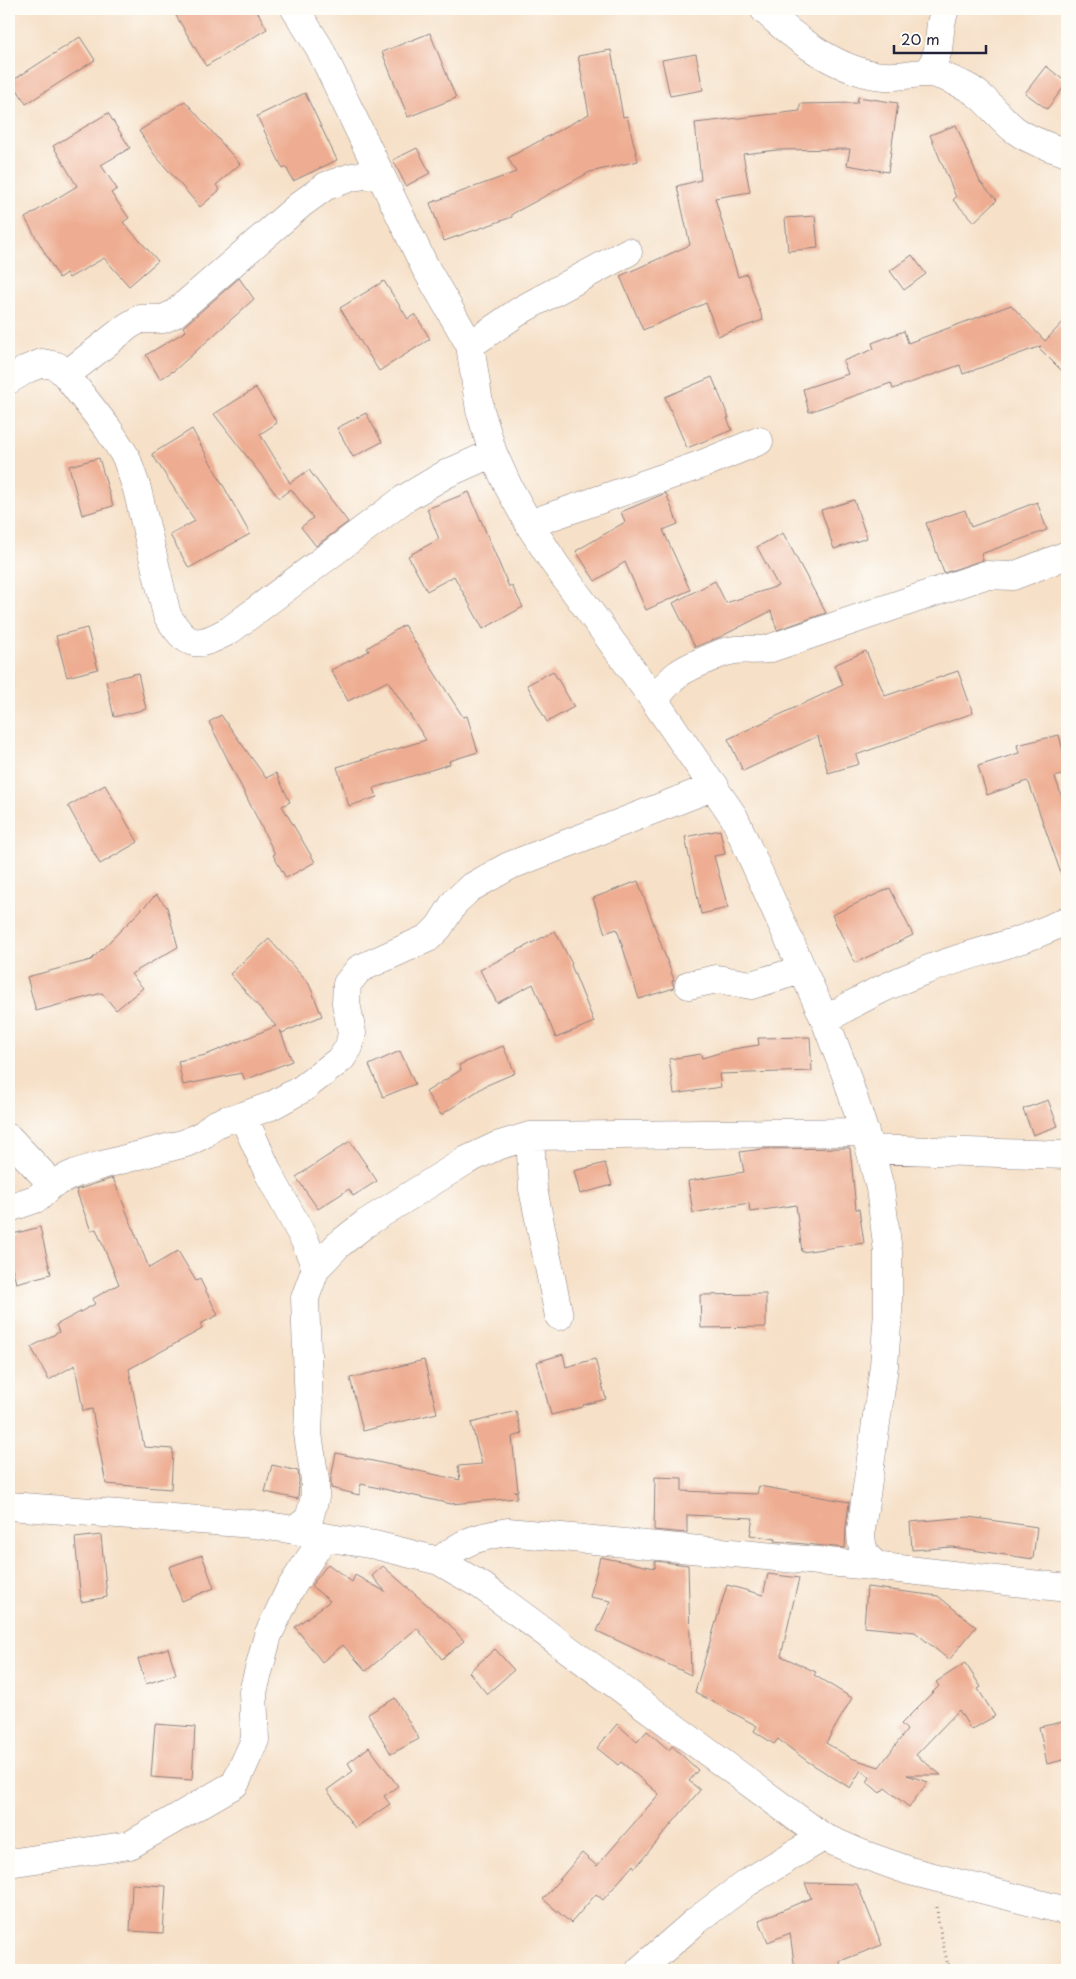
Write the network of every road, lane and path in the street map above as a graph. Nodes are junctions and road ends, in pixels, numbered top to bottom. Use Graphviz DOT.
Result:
graph roads {
  1 [pos="295,9"];
  2 [pos="764,9"];
  3 [pos="945,9"];
  4 [pos="930,73"];
  5 [pos="1067,153"];
  6 [pos="380,173"];
  7 [pos="628,252"];
  8 [pos="470,345"];
  9 [pos="66,375"];
  10 [pos="9,380"];
  11 [pos="759,441"];
  12 [pos="493,453"];
  13 [pos="529,524"];
  14 [pos="1067,555"];
  15 [pos="654,700"];
  16 [pos="715,786"];
  17 [pos="1067,920"];
  18 [pos="801,970"];
  19 [pos="689,985"];
  20 [pos="825,1020"];
  21 [pos="243,1116"];
  22 [pos="530,1136"];
  23 [pos="9,1138"];
  24 [pos="868,1141"];
  25 [pos="1067,1155"];
  26 [pos="52,1184"];
  27 [pos="9,1208"];
  28 [pos="316,1268"];
  29 [pos="559,1316"];
  30 [pos="9,1506"];
  31 [pos="295,1530"];
  32 [pos="324,1538"];
  33 [pos="439,1561"];
  34 [pos="882,1566"];
  35 [pos="1067,1588"];
  36 [pos="823,1837"];
  37 [pos="9,1863"];
  38 [pos="936,1878"];
  39 [pos="1067,1911"];
  40 [pos="947,1963"];
  41 [pos="640,1970"];
  42 [pos="948,1970"];
  43 [pos="958,1970"];
  1 -- 6 [label="street"];
  2 -- 4 [label="street"];
  3 -- 4 [label="street"];
  4 -- 5 [label="street"];
  6 -- 8 [label="street"];
  6 -- 9 [label="street"];
  7 -- 8 [label="street"];
  8 -- 12 [label="street"];
  9 -- 10 [label="street"];
  9 -- 12 [label="street"];
  11 -- 13 [label="street"];
  12 -- 13 [label="street"];
  13 -- 15 [label="street"];
  14 -- 15 [label="street"];
  15 -- 16 [label="street"];
  16 -- 18 [label="street"];
  16 -- 21 [label="street"];
  17 -- 20 [label="street"];
  18 -- 19 [label="street"];
  18 -- 20 [label="street"];
  20 -- 24 [label="street"];
  21 -- 26 [label="street"];
  21 -- 28 [label="street"];
  22 -- 24 [label="street"];
  22 -- 28 [label="street"];
  22 -- 29 [label="street"];
  23 -- 26 [label="street"];
  24 -- 25 [label="street"];
  24 -- 34 [label="street"];
  26 -- 27 [label="street"];
  28 -- 31 [label="street"];
  30 -- 31 [label="street"];
  31 -- 32 [label="street"];
  32 -- 33 [label="street"];
  32 -- 37 [label="street"];
  33 -- 34 [label="street"];
  33 -- 36 [label="street"];
  34 -- 35 [label="street"];
  36 -- 38 [label="street"];
  36 -- 41 [label="street"];
  38 -- 39 [label="street"];
  38 -- 40 [label="path"];
  40 -- 42 [label="path"];
  40 -- 43 [label="path"];
}
